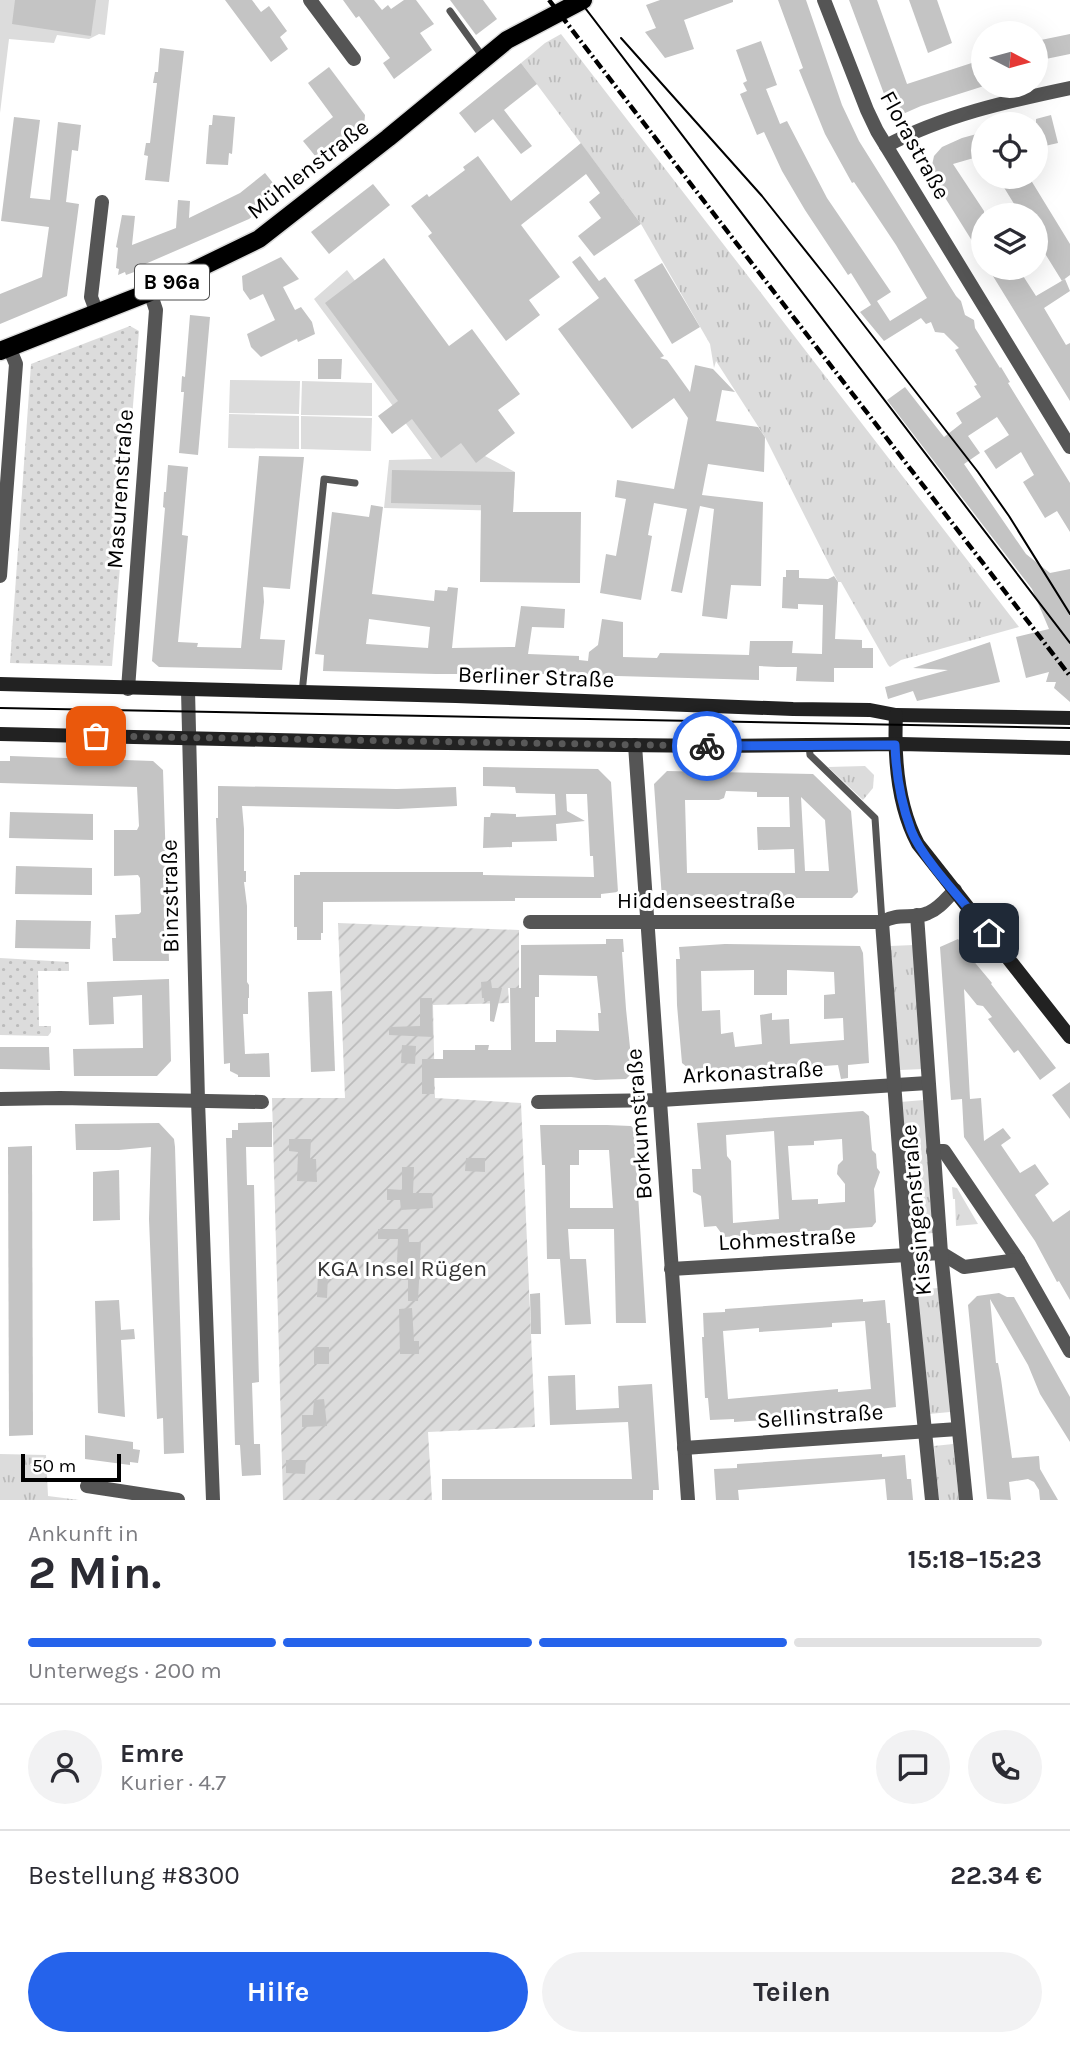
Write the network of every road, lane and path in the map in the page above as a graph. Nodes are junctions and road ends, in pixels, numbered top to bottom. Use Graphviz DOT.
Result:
graph roads {
  1 [pos="310,0"];
  2 [pos="583,0"];
  3 [pos="824,0"];
  4 [pos="450,11"];
  5 [pos="484,58"];
  6 [pos="354,59"];
  7 [pos="1070,88"];
  8 [pos="886,146"];
  9 [pos="102,202"];
  10 [pos="150,292"];
  11 [pos="97,313"];
  12 [pos="5,349"];
  13 [pos="1070,447"];
  14 [pos="355,482"];
  15 [pos="0,576"];
  16 [pos="0,684"];
  17 [pos="128,689"];
  18 [pos="188,690"];
  19 [pos="302,693"];
  20 [pos="896,715"];
  21 [pos="1070,718"];
  22 [pos="0,734"];
  23 [pos="189,737"];
  24 [pos="809,744"];
  25 [pos="635,745"];
  26 [pos="895,745"];
  27 [pos="1070,748"];
  28 [pos="955,890"];
  29 [pos="917,915"];
  30 [pos="530,922"];
  31 [pos="882,922"];
  32 [pos="647,923"];
  33 [pos="1070,1037"];
  34 [pos="928,1083"];
  35 [pos="893,1086"];
  36 [pos="0,1098"];
  37 [pos="661,1100"];
  38 [pos="198,1101"];
  39 [pos="262,1102"];
  40 [pos="538,1102"];
  41 [pos="933,1151"];
  42 [pos="941,1253"];
  43 [pos="907,1255"];
  44 [pos="1018,1260"];
  45 [pos="671,1269"];
  46 [pos="1070,1351"];
  47 [pos="958,1429"];
  48 [pos="925,1431"];
  49 [pos="684,1448"];
  50 [pos="87,1486"];
  51 [pos="178,1500"];
  52 [pos="213,1500"];
  53 [pos="688,1500"];
  54 [pos="932,1500"];
  55 [pos="966,1500"];
  1 -- 6 [label="street"];
  2 -- 5 [label="main road, Mühlenstraße / B 96a"];
  3 -- 8 [label="street, Florastraße"];
  4 -- 5 [label="lane"];
  5 -- 10 [label="main road, Mühlenstraße / B 96a"];
  7 -- 8 [label="street"];
  8 -- 13 [label="street, Florastraße"];
  9 -- 11 [label="street"];
  10 -- 11 [label="main road, Mühlenstraße / B 96a"];
  10 -- 17 [label="street, Masurenstraße"];
  11 -- 12 [label="main road, Mühlenstraße / B 96a"];
  12 -- 15 [label="street"];
  14 -- 19 [label="lane"];
  16 -- 17 [label="main road, Berliner Straße"];
  17 -- 18 [label="main road, Berliner Straße"];
  18 -- 19 [label="main road, Berliner Straße"];
  18 -- 23 [label="street, Binzstraße"];
  19 -- 20 [label="main road, Berliner Straße"];
  20 -- 21 [label="main road, Berliner Straße"];
  20 -- 26 [label="main road"];
  22 -- 23 [label="main road"];
  23 -- 25 [label="main road"];
  23 -- 38 [label="street, Binzstraße"];
  24 -- 25 [label="main road"];
  24 -- 26 [label="main road"];
  24 -- 31 [label="lane, Kissingenstraße"];
  25 -- 32 [label="street, Borkumstraße"];
  26 -- 27 [label="main road"];
  26 -- 28 [label="main road"];
  28 -- 29 [label="street"];
  28 -- 33 [label="main road"];
  29 -- 31 [label="street"];
  29 -- 34 [label="street, Kissingenstraße"];
  30 -- 32 [label="street, Hiddenseestraße"];
  31 -- 32 [label="street, Hiddenseestraße"];
  31 -- 35 [label="street, Kissingenstraße"];
  32 -- 37 [label="street, Borkumstraße"];
  34 -- 35 [label="street, Arkonastraße"];
  34 -- 41 [label="street, Kissingenstraße"];
  35 -- 37 [label="street, Arkonastraße"];
  35 -- 43 [label="street, Kissingenstraße"];
  36 -- 38 [label="street"];
  37 -- 40 [label="street, Arkonastraße"];
  37 -- 45 [label="street, Borkumstraße"];
  38 -- 39 [label="street"];
  38 -- 52 [label="street, Binzstraße"];
  41 -- 42 [label="street, Kissingenstraße"];
  41 -- 44 [label="street"];
  42 -- 43 [label="street, Lohmestraße"];
  42 -- 44 [label="street"];
  42 -- 47 [label="street, Kissingenstraße"];
  43 -- 45 [label="street, Lohmestraße"];
  43 -- 48 [label="street, Kissingenstraße"];
  44 -- 46 [label="street"];
  45 -- 49 [label="street, Borkumstraße"];
  47 -- 48 [label="street, Sellinstraße"];
  47 -- 55 [label="street, Kissingenstraße"];
  48 -- 49 [label="street, Sellinstraße"];
  48 -- 54 [label="street, Kissingenstraße"];
  49 -- 53 [label="street, Borkumstraße"];
  50 -- 51 [label="street"];
}
